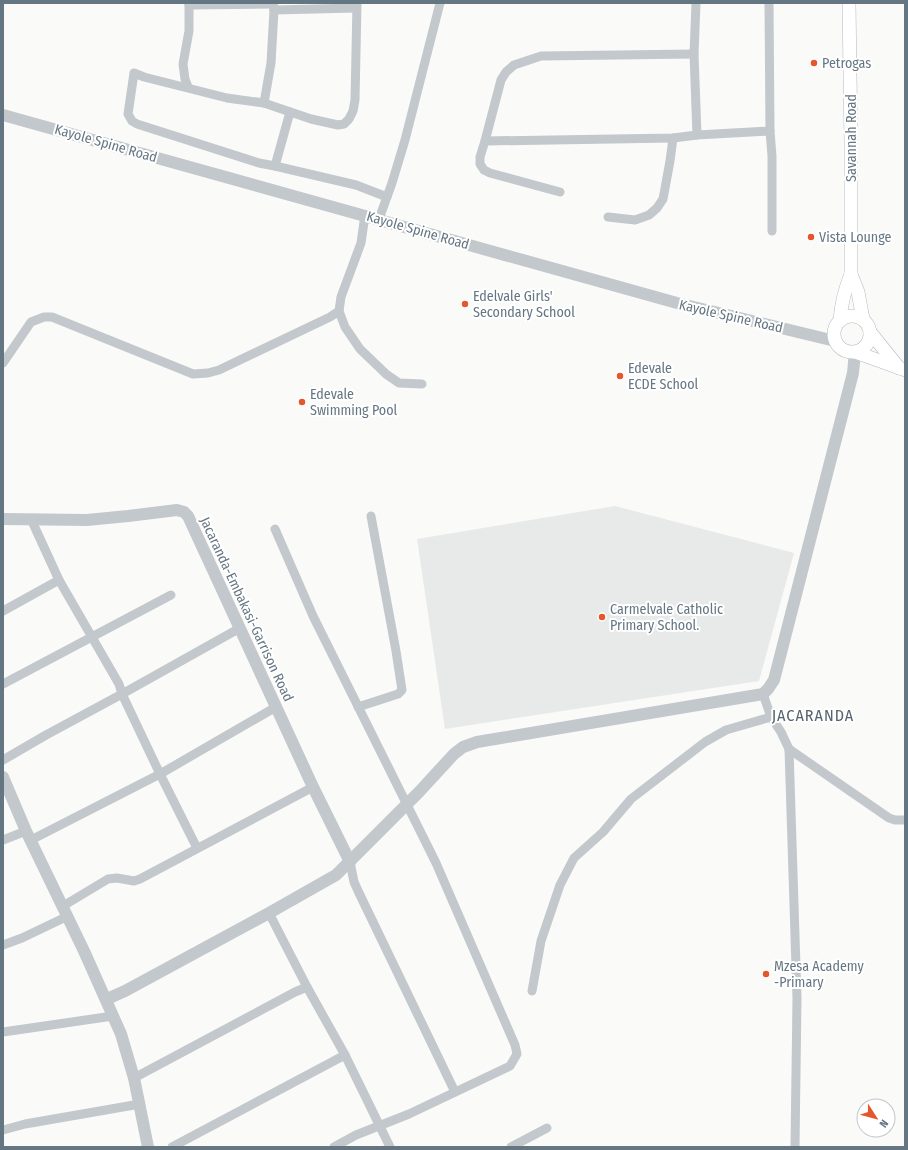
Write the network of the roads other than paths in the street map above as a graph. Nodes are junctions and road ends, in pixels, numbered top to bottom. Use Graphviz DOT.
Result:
graph roads {
  1 [pos="440,3"];
  2 [pos="696,3"];
  3 [pos="769,3"];
  4 [pos="849,3"];
  5 [pos="189,4"];
  6 [pos="357,5"];
  7 [pos="273,6"];
  8 [pos="694,54"];
  9 [pos="188,87"];
  10 [pos="264,103"];
  11 [pos="290,112"];
  12 [pos="3,115"];
  13 [pos="770,131"];
  14 [pos="697,135"];
  15 [pos="672,138"];
  16 [pos="485,141"];
  17 [pos="275,166"];
  18 [pos="560,192"];
  19 [pos="387,197"];
  20 [pos="365,215"];
  21 [pos="608,217"];
  22 [pos="379,219"];
  23 [pos="772,230"];
  24 [pos="851,274"];
  25 [pos="340,311"];
  26 [pos="863,319"];
  27 [pos="840,321"];
  28 [pos="870,332"];
  29 [pos="835,341"];
  30 [pos="855,352"];
  31 [pos="3,363"];
  32 [pos="902,369"];
  33 [pos="422,384"];
  34 [pos="370,516"];
  35 [pos="3,519"];
  36 [pos="31,520"];
  37 [pos="275,530"];
  38 [pos="59,580"];
  39 [pos="171,595"];
  40 [pos="3,611"];
  41 [pos="240,628"];
  42 [pos="93,637"];
  43 [pos="3,684"];
  44 [pos="122,694"];
  45 [pos="763,694"];
  46 [pos="276,707"];
  47 [pos="358,707"];
  48 [pos="771,717"];
  49 [pos="789,749"];
  50 [pos="3,760"];
  51 [pos="160,774"];
  52 [pos="3,777"];
  53 [pos="313,787"];
  54 [pos="407,803"];
  55 [pos="905,820"];
  56 [pos="29,836"];
  57 [pos="3,840"];
  58 [pos="197,848"];
  59 [pos="350,862"];
  60 [pos="65,911"];
  61 [pos="268,913"];
  62 [pos="3,945"];
  63 [pos="308,987"];
  64 [pos="532,991"];
  65 [pos="107,999"];
  66 [pos="113,1016"];
  67 [pos="3,1032"];
  68 [pos="345,1055"];
  69 [pos="134,1078"];
  70 [pos="455,1092"];
  71 [pos="140,1104"];
  72 [pos="379,1125"];
  73 [pos="546,1128"];
  74 [pos="3,1130"];
  75 [pos="148,1147"];
  76 [pos="172,1147"];
  77 [pos="334,1147"];
  78 [pos="390,1147"];
  79 [pos="511,1147"];
  80 [pos="796,1147"];
  1 -- 19 [label="street"];
  2 -- 8 [label="street"];
  3 -- 13 [label="street"];
  4 -- 24 [label="main road, Savannah Road"];
  5 -- 7 [label="street"];
  5 -- 9 [label="street"];
  6 -- 7 [label="street"];
  6 -- 11 [label="street"];
  7 -- 10 [label="street"];
  8 -- 14 [label="street"];
  8 -- 16 [label="street"];
  9 -- 10 [label="street"];
  9 -- 17 [label="street"];
  10 -- 11 [label="street"];
  11 -- 17 [label="street"];
  12 -- 20 [label="street, Kayole Spine Road"];
  13 -- 14 [label="street"];
  13 -- 23 [label="street"];
  14 -- 15 [label="street"];
  15 -- 16 [label="street"];
  15 -- 21 [label="street"];
  16 -- 18 [label="street"];
  17 -- 19 [label="street"];
  19 -- 22 [label="street"];
  20 -- 22 [label="street, Kayole Spine Road"];
  20 -- 25 [label="street"];
  22 -- 29 [label="street, Kayole Spine Road"];
  24 -- 26 [label="main road, Savannah Road"];
  24 -- 27 [label="main road, Savannah Road"];
  25 -- 31 [label="street"];
  25 -- 33 [label="street"];
  26 -- 27 [label="main road"];
  26 -- 28 [label="main road"];
  27 -- 29 [label="main road"];
  28 -- 30 [label="main road"];
  28 -- 32 [label="main road"];
  29 -- 30 [label="main road"];
  30 -- 32 [label="main road"];
  30 -- 45 [label="street"];
  34 -- 47 [label="street"];
  35 -- 36 [label="street, Jacaranda-Embakasi-Garrison Road"];
  36 -- 38 [label="street"];
  36 -- 41 [label="street, Jacaranda-Embakasi-Garrison Road"];
  37 -- 47 [label="street"];
  38 -- 40 [label="street"];
  38 -- 42 [label="street"];
  39 -- 42 [label="street"];
  41 -- 44 [label="street"];
  41 -- 46 [label="street, Jacaranda-Embakasi-Garrison Road"];
  42 -- 43 [label="street"];
  42 -- 44 [label="street"];
  44 -- 50 [label="street"];
  44 -- 51 [label="street"];
  45 -- 48 [label="street"];
  45 -- 54 [label="street"];
  46 -- 51 [label="street"];
  46 -- 53 [label="street, Jacaranda-Embakasi-Garrison Road"];
  47 -- 54 [label="street"];
  48 -- 49 [label="street"];
  48 -- 64 [label="street"];
  49 -- 55 [label="street"];
  49 -- 80 [label="street"];
  51 -- 56 [label="street"];
  51 -- 58 [label="street"];
  52 -- 56 [label="street"];
  53 -- 58 [label="street"];
  53 -- 59 [label="street, Jacaranda-Embakasi-Garrison Road"];
  54 -- 59 [label="street"];
  54 -- 70 [label="street"];
  56 -- 57 [label="street"];
  56 -- 60 [label="street"];
  58 -- 60 [label="street"];
  59 -- 61 [label="street"];
  59 -- 70 [label="street"];
  60 -- 62 [label="street"];
  60 -- 65 [label="street"];
  61 -- 63 [label="street"];
  61 -- 65 [label="street"];
  63 -- 68 [label="street"];
  63 -- 69 [label="street"];
  65 -- 66 [label="street"];
  66 -- 67 [label="street"];
  66 -- 69 [label="street"];
  68 -- 72 [label="street"];
  68 -- 76 [label="street"];
  69 -- 71 [label="street"];
  70 -- 72 [label="street"];
  71 -- 74 [label="street"];
  71 -- 75 [label="street"];
  72 -- 77 [label="street"];
  72 -- 78 [label="street"];
  73 -- 79 [label="street"];
}
